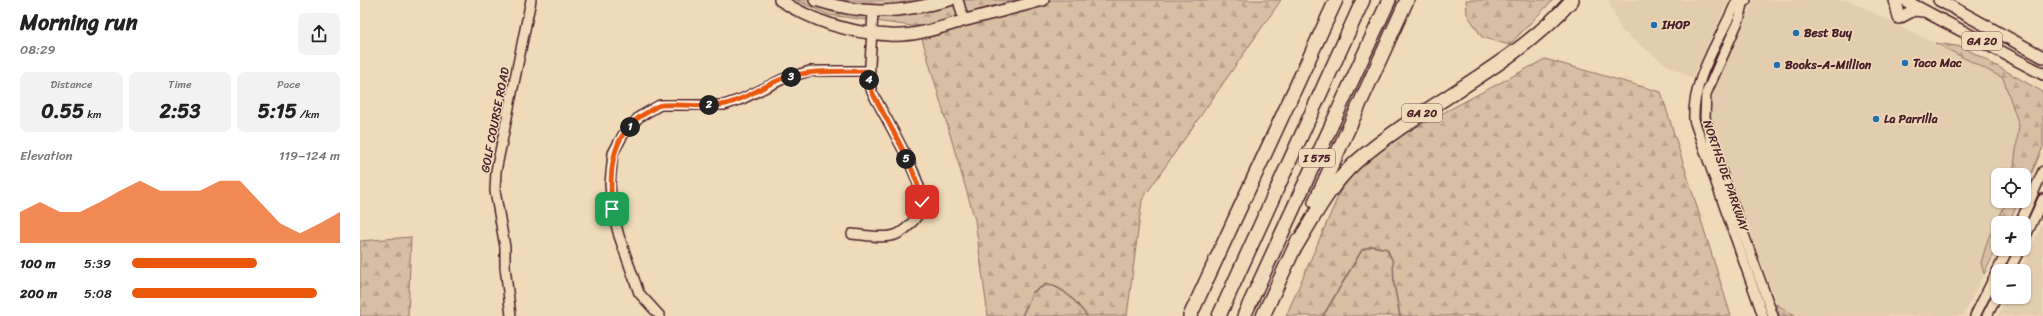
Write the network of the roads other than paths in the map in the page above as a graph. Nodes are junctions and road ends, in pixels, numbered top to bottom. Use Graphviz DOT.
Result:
graph roads {
  1 [pos="531,0"];
  2 [pos="780,0"];
  3 [pos="815,0"];
  4 [pos="950,0"];
  5 [pos="958,0"];
  6 [pos="1043,0"];
  7 [pos="1328,0"];
  8 [pos="1336,0"];
  9 [pos="1363,0"];
  10 [pos="1389,0"];
  11 [pos="1407,0"];
  12 [pos="1572,0"];
  13 [pos="1737,0"];
  14 [pos="1744,0"];
  15 [pos="1895,0"];
  16 [pos="1904,0"];
  17 [pos="1939,0"];
  18 [pos="873,12"];
  19 [pos="1925,12"];
  20 [pos="964,21"];
  21 [pos="872,33"];
  22 [pos="1312,49"];
  23 [pos="2043,57"];
  24 [pos="869,71"];
  25 [pos="2043,74"];
  26 [pos="2043,171"];
  27 [pos="2043,199"];
  28 [pos="2023,216"];
  29 [pos="2031,225"];
  30 [pos="852,234"];
  31 [pos="1295,248"];
  32 [pos="2005,256"];
  33 [pos="1993,304"];
  34 [pos="511,316"];
  35 [pos="660,316"];
  36 [pos="1190,316"];
  37 [pos="1218,316"];
  38 [pos="1244,316"];
  39 [pos="1263,316"];
  40 [pos="1763,316"];
  41 [pos="1773,316"];
  42 [pos="1975,316"];
  43 [pos="1987,316"];
  1 -- 34 [label="street, GOLF COURSE ROAD"];
  2 -- 21 [label="main road"];
  3 -- 18 [label="main road"];
  4 -- 18 [label="main road"];
  5 -- 20 [label="street"];
  6 -- 20 [label="main road"];
  7 -- 22 [label="highway"];
  8 -- 22 [label="highway"];
  9 -- 37 [label="highway, I 575"];
  10 -- 38 [label="highway, I 575"];
  11 -- 31 [label="highway"];
  12 -- 31 [label="highway, GA 20"];
  13 -- 40 [label="street, NORTHSIDE PARKWAY"];
  14 -- 41 [label="street, NORTHSIDE PARKWAY"];
  15 -- 19 [label="main road"];
  16 -- 19 [label="main road, GA 20"];
  17 -- 23 [label="main road, GA 20"];
  18 -- 21 [label="street"];
  19 -- 25 [label="main road, GA 20"];
  20 -- 21 [label="main road"];
  21 -- 24 [label="street"];
  22 -- 36 [label="highway"];
  24 -- 30 [label="street"];
  24 -- 35 [label="street"];
  26 -- 28 [label="street"];
  27 -- 29 [label="street"];
  31 -- 39 [label="highway, GA 20"];
  32 -- 42 [label="street"];
  33 -- 43 [label="street"];
}
